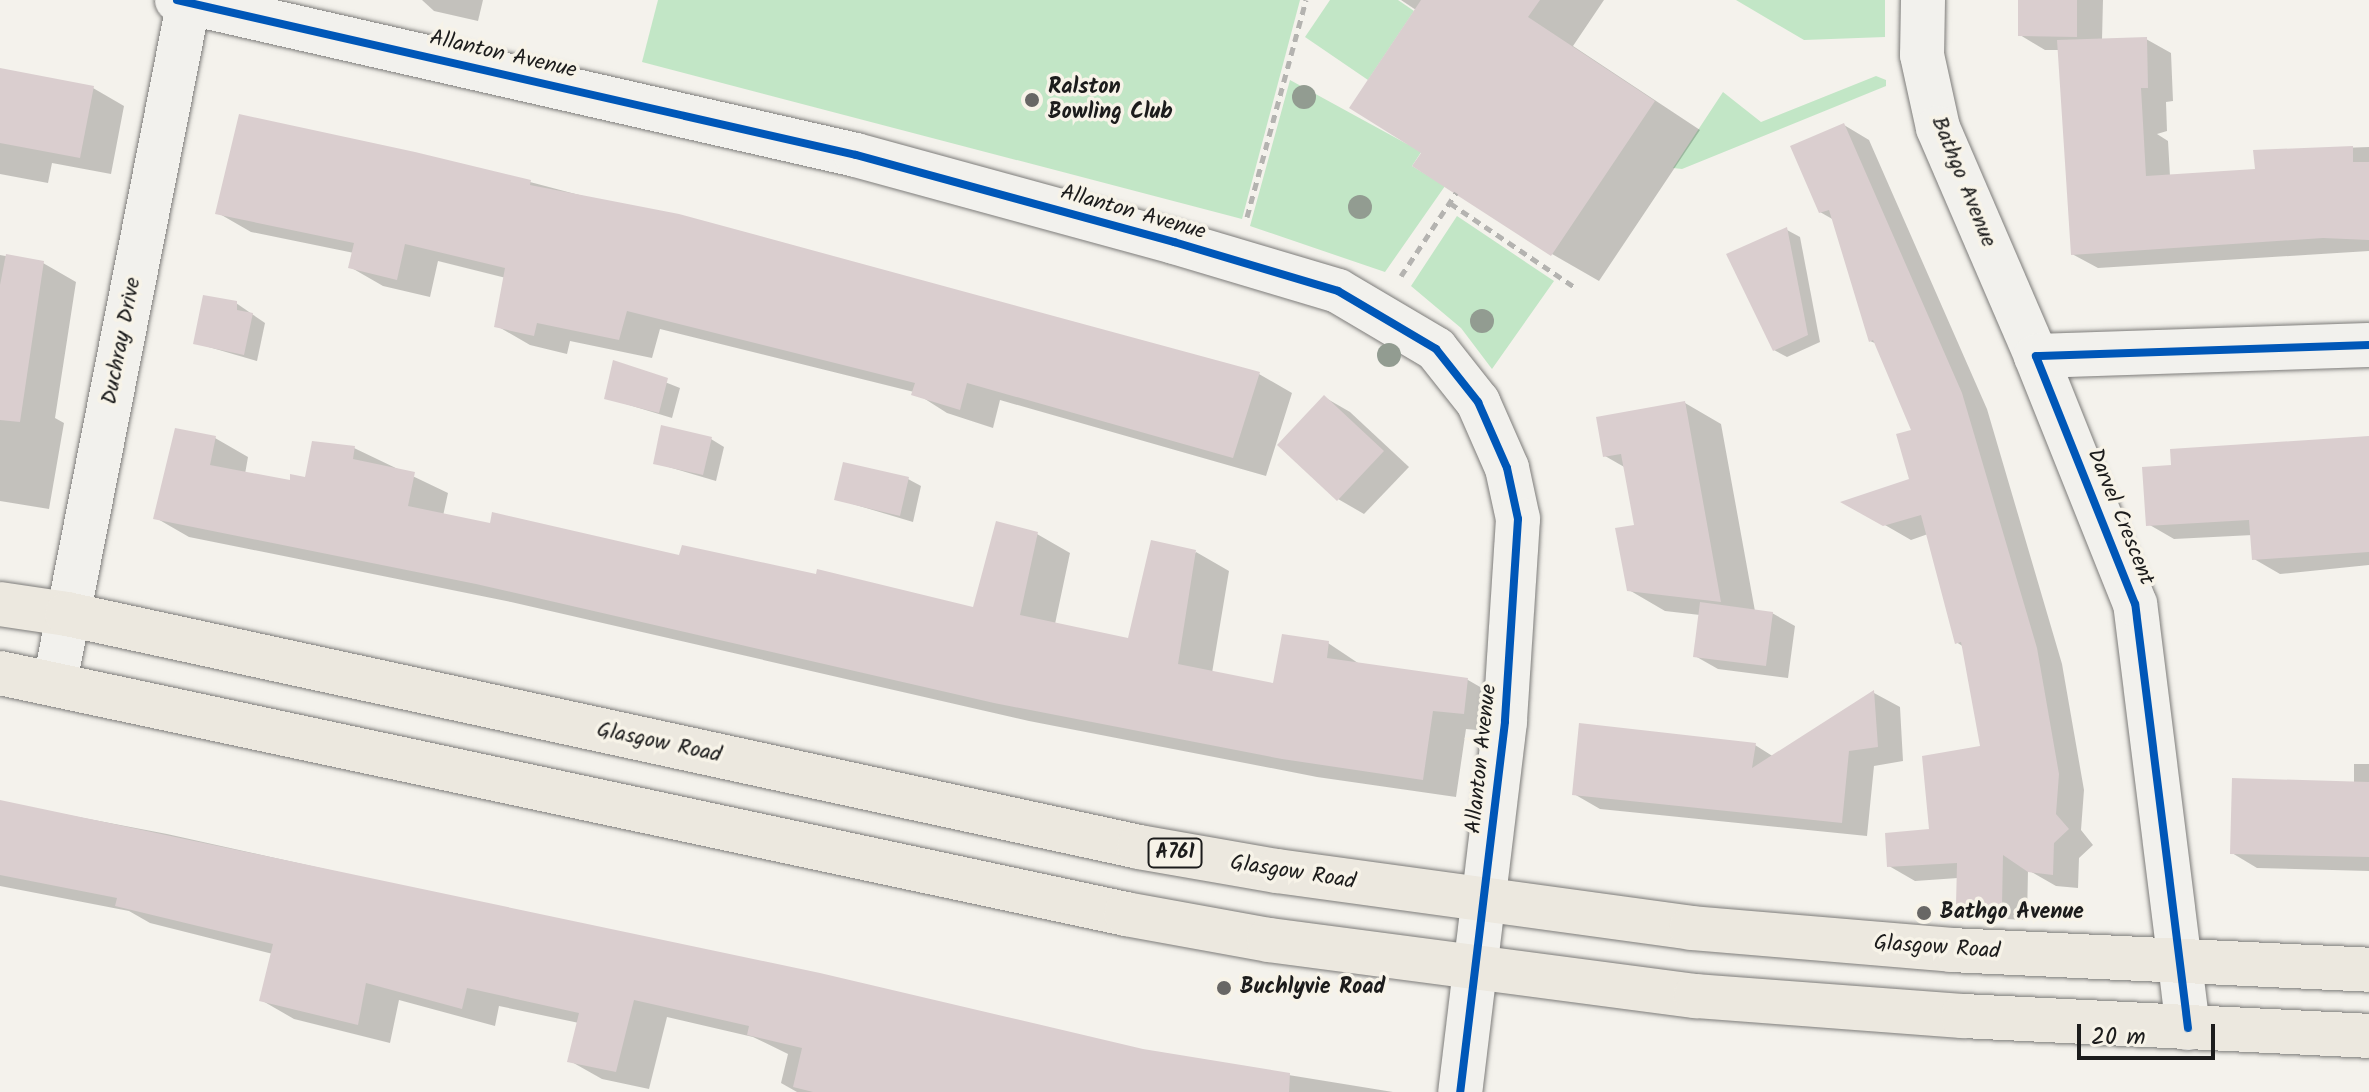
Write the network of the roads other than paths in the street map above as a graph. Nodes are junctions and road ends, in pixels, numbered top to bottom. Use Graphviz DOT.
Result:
graph roads {
  1 [pos="1923,0"];
  2 [pos="185,1"];
  3 [pos="2369,345"];
  4 [pos="2036,356"];
  5 [pos="0,604"];
  6 [pos="67,614"];
  7 [pos="0,673"];
  8 [pos="55,682"];
  9 [pos="1484,903"];
  10 [pos="1768,934"];
  11 [pos="2180,963"];
  12 [pos="1477,970"];
  13 [pos="2369,970"];
  14 [pos="1757,1001"];
  15 [pos="2188,1028"];
  16 [pos="2369,1036"];
  17 [pos="1460,1092"];
  1 -- 4 [label="street, Bathgo Avenue"];
  2 -- 6 [label="street, Duchray Drive"];
  2 -- 9 [label="street, Allanton Avenue"];
  3 -- 4 [label="street"];
  4 -- 11 [label="street, Darvel Crescent"];
  5 -- 6 [label="main road, Glasgow Road / A761"];
  6 -- 8 [label="street, Duchray Drive"];
  6 -- 9 [label="main road, Glasgow Road / A761"];
  7 -- 8 [label="main road"];
  8 -- 12 [label="main road"];
  9 -- 10 [label="main road, Glasgow Road / A761"];
  9 -- 12 [label="street, Allanton Avenue"];
  10 -- 11 [label="main road, Glasgow Road / A761"];
  10 -- 14 [label="main road"];
  11 -- 13 [label="main road, Glasgow Road / A761"];
  11 -- 15 [label="street, Darvel Crescent"];
  12 -- 14 [label="main road"];
  12 -- 17 [label="street"];
  14 -- 15 [label="main road"];
  15 -- 16 [label="main road"];
}
